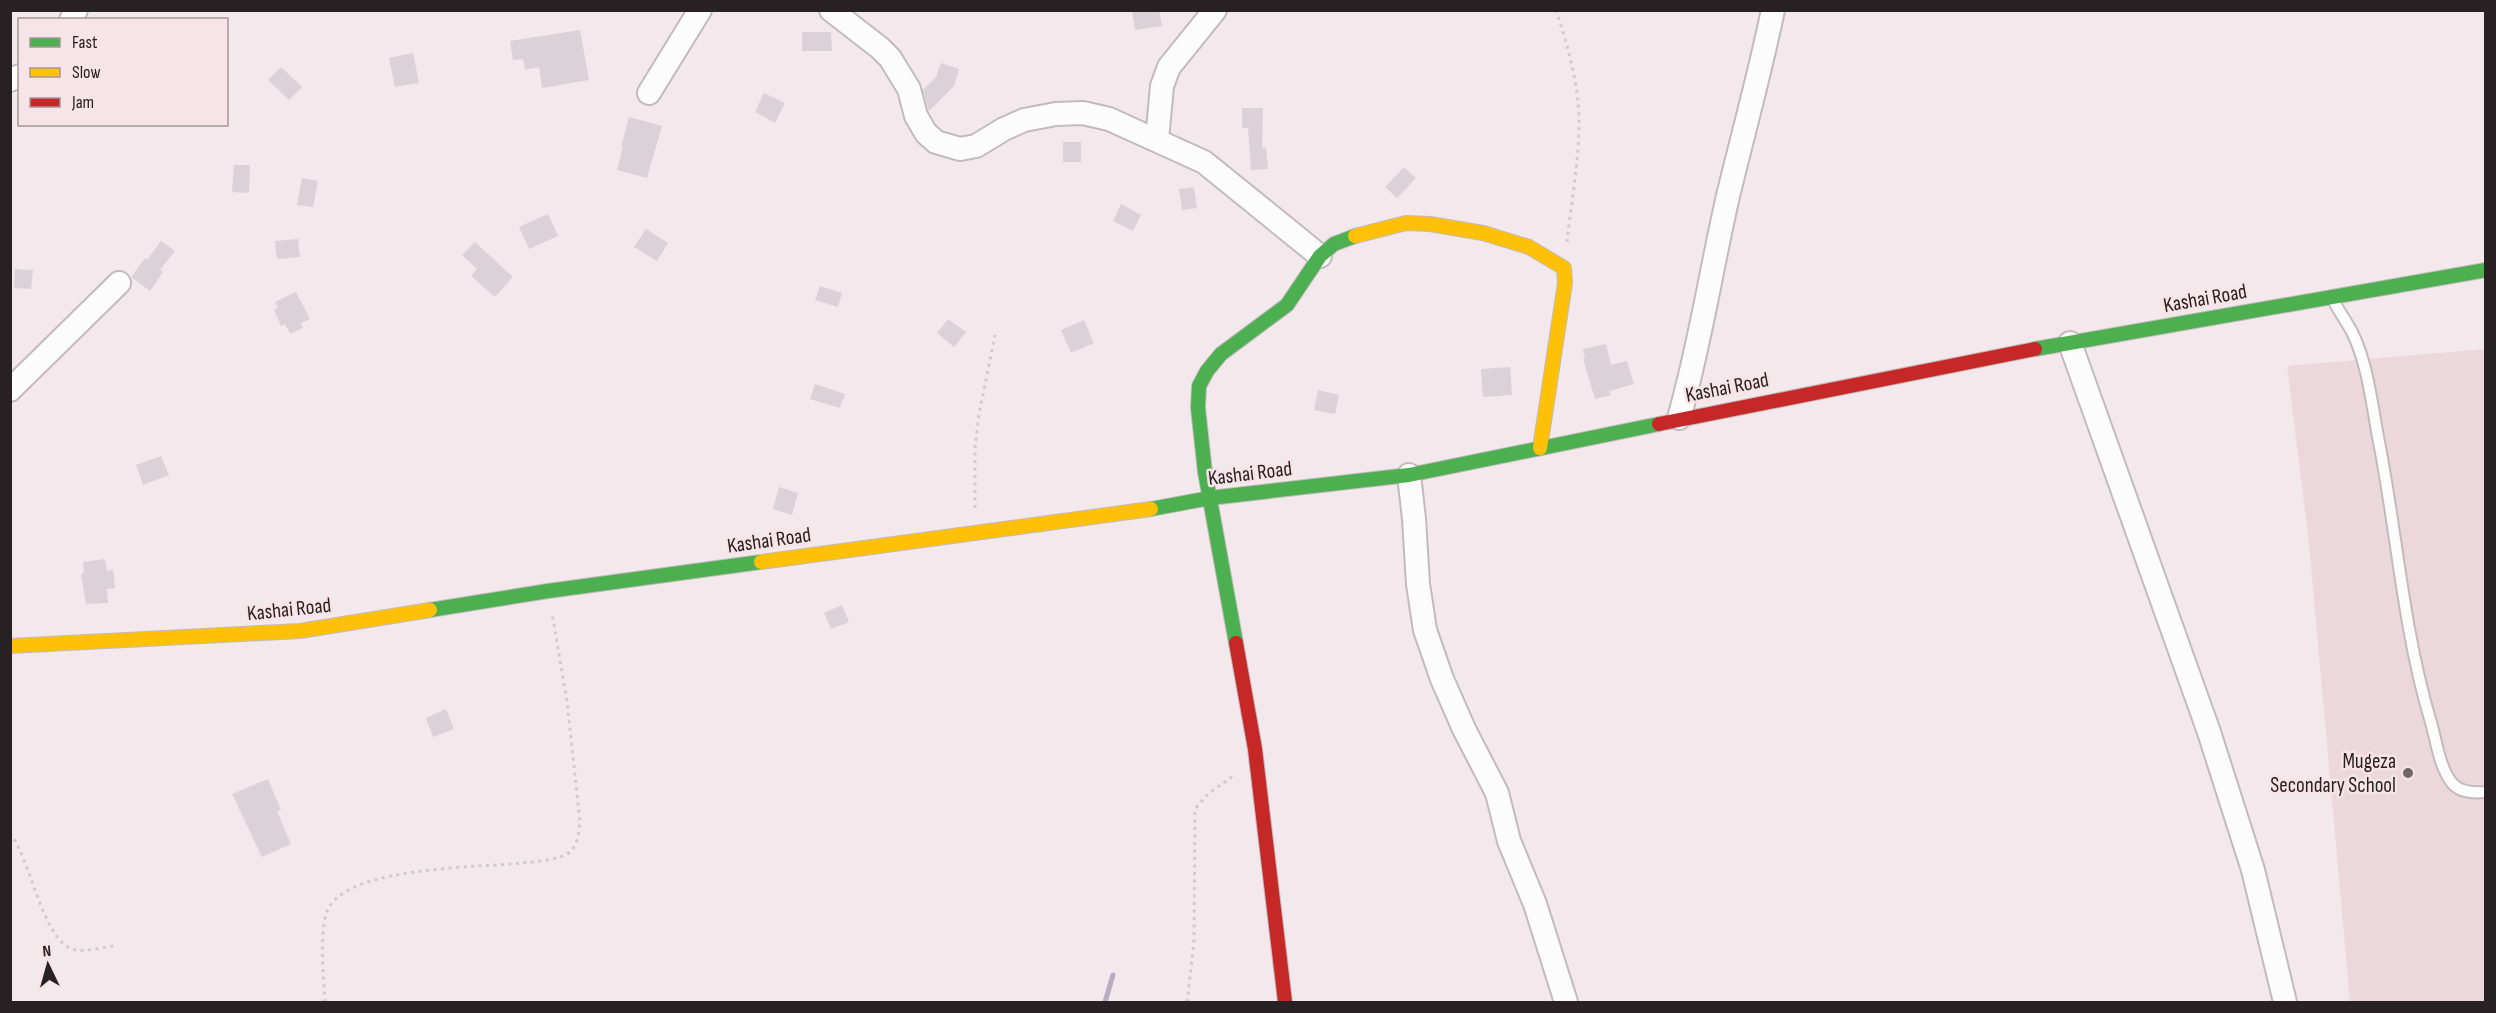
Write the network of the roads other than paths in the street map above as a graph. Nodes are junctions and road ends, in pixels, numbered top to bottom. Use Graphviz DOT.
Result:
graph roads {
  1 [pos="700,10"];
  2 [pos="831,10"];
  3 [pos="1215,10"];
  4 [pos="1773,10"];
  5 [pos="649,93"];
  6 [pos="1157,140"];
  7 [pos="1320,256"];
  8 [pos="2486,270"];
  9 [pos="119,283"];
  10 [pos="2332,298"];
  11 [pos="2070,343"];
  12 [pos="10,390"];
  13 [pos="1679,418"];
  14 [pos="1540,447"];
  15 [pos="1409,475"];
  16 [pos="1210,498"];
  17 [pos="10,646"];
  18 [pos="2486,792"];
  19 [pos="1285,1002"];
  20 [pos="1566,1002"];
  21 [pos="2284,1002"];
  1 -- 5 [label="street"];
  2 -- 6 [label="street"];
  3 -- 6 [label="street"];
  4 -- 13 [label="street"];
  6 -- 7 [label="street"];
  7 -- 14 [label="street"];
  7 -- 16 [label="street"];
  8 -- 10 [label="street, Kashai Road"];
  9 -- 12 [label="street"];
  10 -- 11 [label="street, Kashai Road"];
  10 -- 18 [label="lane"];
  11 -- 13 [label="street, Kashai Road"];
  11 -- 21 [label="street"];
  13 -- 14 [label="street, Kashai Road"];
  14 -- 15 [label="street, Kashai Road"];
  15 -- 16 [label="street, Kashai Road"];
  15 -- 20 [label="street"];
  16 -- 17 [label="street, Kashai Road"];
  16 -- 19 [label="street"];
}
